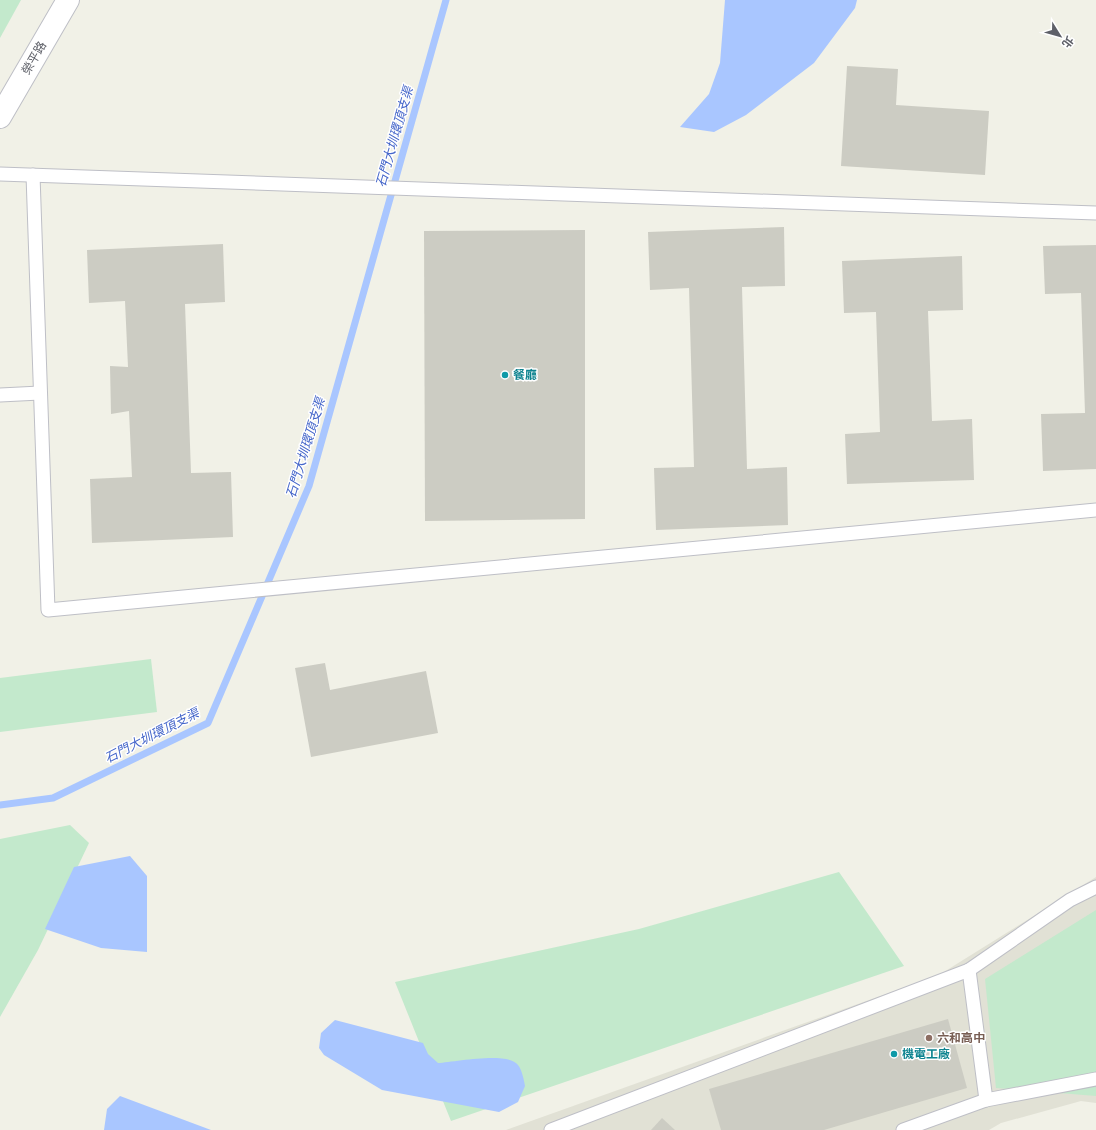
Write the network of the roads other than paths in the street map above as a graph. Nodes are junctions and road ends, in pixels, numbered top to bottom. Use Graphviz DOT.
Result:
graph roads {
  1 [pos="68,0"];
  2 [pos="0,117"];
  3 [pos="0,174"];
  4 [pos="33,175"];
  5 [pos="1096,213"];
  6 [pos="40,393"];
  7 [pos="0,396"];
  8 [pos="1096,510"];
  9 [pos="1096,886"];
  10 [pos="969,970"];
  11 [pos="1096,1079"];
  12 [pos="986,1100"];
  13 [pos="551,1130"];
  14 [pos="903,1130"];
  1 -- 2 [label="street, 榮平路"];
  3 -- 4 [label="lane"];
  4 -- 5 [label="lane"];
  4 -- 6 [label="lane"];
  6 -- 7 [label="lane"];
  6 -- 8 [label="lane"];
  9 -- 10 [label="lane"];
  10 -- 12 [label="lane"];
  10 -- 13 [label="lane"];
  11 -- 12 [label="lane"];
  12 -- 14 [label="lane"];
}
